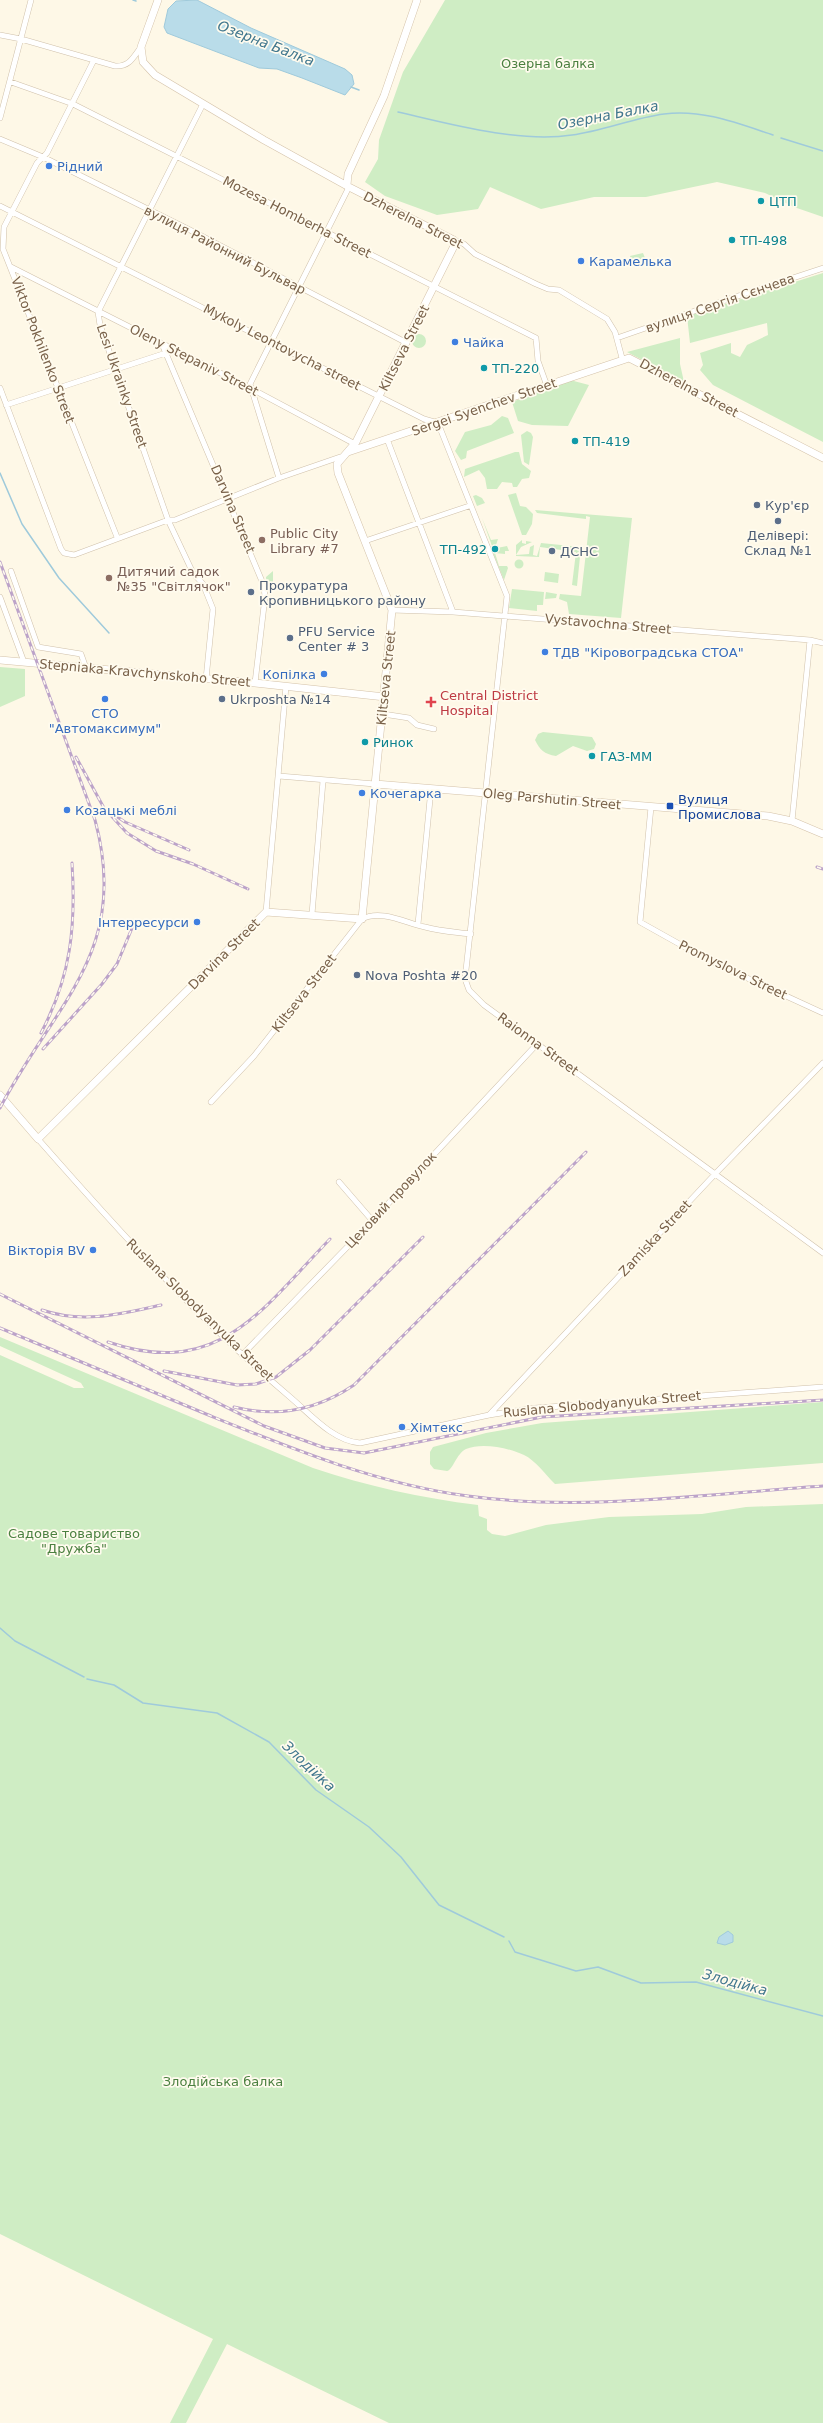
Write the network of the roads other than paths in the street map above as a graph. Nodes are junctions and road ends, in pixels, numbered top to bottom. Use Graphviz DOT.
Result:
graph roads {
  1 [pos="32,0"];
  2 [pos="158,0"];
  3 [pos="417,0"];
  4 [pos="0,35"];
  5 [pos="21,39"];
  6 [pos="141,47"];
  7 [pos="94,60"];
  8 [pos="11,82"];
  9 [pos="73,104"];
  10 [pos="203,104"];
  11 [pos="0,118"];
  12 [pos="0,139"];
  13 [pos="178,156"];
  14 [pos="43,157"];
  15 [pos="348,186"];
  16 [pos="0,206"];
  17 [pos="149,211"];
  18 [pos="12,212"];
  19 [pos="328,232"];
  20 [pos="454,240"];
  21 [pos="121,266"];
  22 [pos="11,267"];
  23 [pos="823,268"];
  24 [pos="435,286"];
  25 [pos="300,288"];
  26 [pos="98,312"];
  27 [pos="618,338"];
  28 [pos="272,342"];
  29 [pos="162,343"];
  30 [pos="407,343"];
  31 [pos="167,352"];
  32 [pos="178,352"];
  33 [pos="622,358"];
  34 [pos="115,368"];
  35 [pos="547,386"];
  36 [pos="58,387"];
  37 [pos="0,388"];
  38 [pos="252,389"];
  39 [pos="380,397"];
  40 [pos="6,405"];
  41 [pos="438,423"];
  42 [pos="387,439"];
  43 [pos="355,444"];
  44 [pos="343,455"];
  45 [pos="823,458"];
  46 [pos="279,478"];
  47 [pos="227,499"];
  48 [pos="469,506"];
  49 [pos="168,520"];
  50 [pos="418,523"];
  51 [pos="117,537"];
  52 [pos="365,541"];
  53 [pos="11,571"];
  54 [pos="0,597"];
  55 [pos="392,610"];
  56 [pos="453,612"];
  57 [pos="504,616"];
  58 [pos="810,640"];
  59 [pos="823,643"];
  60 [pos="0,660"];
  61 [pos="24,662"];
  62 [pos="86,668"];
  63 [pos="206,678"];
  64 [pos="255,683"];
  65 [pos="286,686"];
  66 [pos="385,697"];
  67 [pos="383,714"];
  68 [pos="434,729"];
  69 [pos="279,776"];
  70 [pos="323,781"];
  71 [pos="375,784"];
  72 [pos="431,789"];
  73 [pos="485,794"];
  74 [pos="651,807"];
  75 [pos="792,821"];
  76 [pos="823,834"];
  77 [pos="266,912"];
  78 [pos="312,914"];
  79 [pos="362,919"];
  80 [pos="418,924"];
  81 [pos="470,934"];
  82 [pos="823,1012"];
  83 [pos="538,1043"];
  84 [pos="823,1063"];
  85 [pos="0,1095"];
  86 [pos="211,1102"];
  87 [pos="38,1139"];
  88 [pos="716,1173"];
  89 [pos="339,1182"];
  90 [pos="371,1219"];
  91 [pos="823,1253"];
  92 [pos="242,1355"];
  93 [pos="823,1387"];
  94 [pos="489,1415"];
  1 -- 5 [label="street"];
  2 -- 6 [label="street"];
  3 -- 15 [label="street"];
  4 -- 5 [label="street"];
  5 -- 7 [label="street"];
  5 -- 8 [label="street"];
  6 -- 7 [label="street"];
  6 -- 10 [label="street, Dzherelna Street"];
  7 -- 9 [label="street, Viktor Pokhilenko Street"];
  8 -- 9 [label="street, Mozesa Homberha Street"];
  8 -- 11 [label="street"];
  9 -- 13 [label="street, Mozesa Homberha Street"];
  9 -- 14 [label="street, Viktor Pokhilenko Street"];
  10 -- 13 [label="street, Lesi Ukrainky Street"];
  10 -- 15 [label="street, Dzherelna Street"];
  12 -- 14 [label="street, вулиця Районний Бульвар"];
  13 -- 17 [label="street, Lesi Ukrainky Street"];
  13 -- 19 [label="street, Mozesa Homberha Street"];
  14 -- 17 [label="street, вулиця Районний Бульвар"];
  14 -- 18 [label="street, Viktor Pokhilenko Street"];
  15 -- 19 [label="street"];
  15 -- 20 [label="street, Dzherelna Street"];
  16 -- 18 [label="street, Mykoly Leontovycha street"];
  17 -- 21 [label="street, Lesi Ukrainky Street"];
  17 -- 25 [label="street, вулиця Районний Бульвар"];
  18 -- 21 [label="street, Mykoly Leontovycha street"];
  18 -- 22 [label="street, Viktor Pokhilenko Street"];
  19 -- 24 [label="street, Mozesa Homberha Street"];
  19 -- 25 [label="street"];
  20 -- 24 [label="street, Kiltseva Street"];
  20 -- 27 [label="street, Dzherelna Street"];
  21 -- 26 [label="street, Lesi Ukrainky Street"];
  21 -- 28 [label="street, Mykoly Leontovycha street"];
  22 -- 26 [label="street, Oleny Stepaniv Street"];
  22 -- 36 [label="street, Viktor Pokhilenko Street"];
  23 -- 27 [label="street, вулиця Сергія Сєнчева"];
  24 -- 30 [label="street, Kiltseva Street"];
  24 -- 35 [label="street, Mozesa Homberha Street"];
  25 -- 28 [label="street"];
  25 -- 30 [label="street, вулиця Районний Бульвар"];
  26 -- 29 [label="street, Oleny Stepaniv Street"];
  26 -- 34 [label="street, Lesi Ukrainky Street"];
  27 -- 33 [label="street, Dzherelna Street"];
  28 -- 38 [label="street"];
  28 -- 39 [label="street, Mykoly Leontovycha street"];
  29 -- 31 [label="street, Darvina Street"];
  29 -- 32 [label="street, Oleny Stepaniv Street"];
  30 -- 39 [label="street, Kiltseva Street"];
  31 -- 32 [label="street"];
  31 -- 34 [label="street"];
  31 -- 47 [label="street, Darvina Street"];
  32 -- 38 [label="street, Oleny Stepaniv Street"];
  33 -- 35 [label="street, Sergei Syenchev Street"];
  33 -- 45 [label="street, Dzherelna Street"];
  34 -- 36 [label="street"];
  34 -- 49 [label="street, Lesi Ukrainky Street"];
  35 -- 41 [label="street, Sergei Syenchev Street"];
  36 -- 40 [label="street"];
  36 -- 51 [label="street, Viktor Pokhilenko Street"];
  37 -- 40 [label="street"];
  38 -- 43 [label="street, Oleny Stepaniv Street"];
  38 -- 46 [label="street"];
  39 -- 41 [label="street, Mykoly Leontovycha street"];
  39 -- 43 [label="street, Kiltseva Street"];
  40 -- 51 [label="street"];
  41 -- 42 [label="street, Sergei Syenchev Street"];
  41 -- 48 [label="street"];
  42 -- 44 [label="street, Sergei Syenchev Street"];
  42 -- 50 [label="street"];
  43 -- 44 [label="street, Kiltseva Street"];
  44 -- 46 [label="street"];
  44 -- 52 [label="street, Kiltseva Street"];
  46 -- 47 [label="street"];
  47 -- 49 [label="street"];
  47 -- 64 [label="street, Darvina Street"];
  48 -- 50 [label="street"];
  48 -- 57 [label="street"];
  49 -- 51 [label="street"];
  49 -- 63 [label="street, Lesi Ukrainky Street"];
  50 -- 52 [label="street"];
  50 -- 56 [label="street"];
  52 -- 55 [label="street, Kiltseva Street"];
  53 -- 62 [label="street"];
  54 -- 61 [label="street"];
  55 -- 56 [label="street, Vystavochna Street"];
  55 -- 66 [label="street, Kiltseva Street"];
  56 -- 57 [label="street, Vystavochna Street"];
  57 -- 58 [label="street, Vystavochna Street"];
  57 -- 73 [label="street"];
  58 -- 59 [label="street, Vystavochna Street"];
  58 -- 75 [label="street"];
  60 -- 61 [label="street, Stepniaka-Kravchynskoho Street"];
  61 -- 62 [label="street, Stepniaka-Kravchynskoho Street"];
  62 -- 63 [label="street, Stepniaka-Kravchynskoho Street"];
  63 -- 64 [label="street, Stepniaka-Kravchynskoho Street"];
  64 -- 65 [label="street, Stepniaka-Kravchynskoho Street"];
  65 -- 66 [label="street, Stepniaka-Kravchynskoho Street"];
  65 -- 69 [label="street, Darvina Street"];
  66 -- 67 [label="street, Kiltseva Street"];
  67 -- 68 [label="street"];
  67 -- 71 [label="street, Kiltseva Street"];
  69 -- 70 [label="street, Oleg Parshutin Street"];
  69 -- 77 [label="street, Darvina Street"];
  70 -- 71 [label="street, Oleg Parshutin Street"];
  70 -- 78 [label="street"];
  71 -- 72 [label="street, Oleg Parshutin Street"];
  71 -- 79 [label="street, Kiltseva Street"];
  72 -- 73 [label="street, Oleg Parshutin Street"];
  72 -- 80 [label="street"];
  73 -- 74 [label="street, Oleg Parshutin Street"];
  73 -- 81 [label="street"];
  74 -- 75 [label="street, Oleg Parshutin Street"];
  74 -- 82 [label="street, Promyslova Street"];
  75 -- 76 [label="street, Oleg Parshutin Street"];
  77 -- 78 [label="street"];
  77 -- 87 [label="street, Darvina Street"];
  78 -- 79 [label="street"];
  79 -- 80 [label="street"];
  79 -- 86 [label="street, Kiltseva Street"];
  80 -- 81 [label="street"];
  81 -- 83 [label="street, Raionna Street"];
  83 -- 88 [label="street, Raionna Street"];
  83 -- 90 [label="street, Цеховий провулок"];
  84 -- 88 [label="street, Zamiska Street"];
  85 -- 87 [label="street, Ruslana Slobodyanyuka Street"];
  87 -- 92 [label="street, Ruslana Slobodyanyuka Street"];
  88 -- 91 [label="street, Raionna Street"];
  88 -- 94 [label="street, Zamiska Street"];
  89 -- 90 [label="street"];
  90 -- 92 [label="street, Цеховий провулок"];
  92 -- 94 [label="street, Ruslana Slobodyanyuka Street"];
  93 -- 94 [label="street, Ruslana Slobodyanyuka Street"];
}
